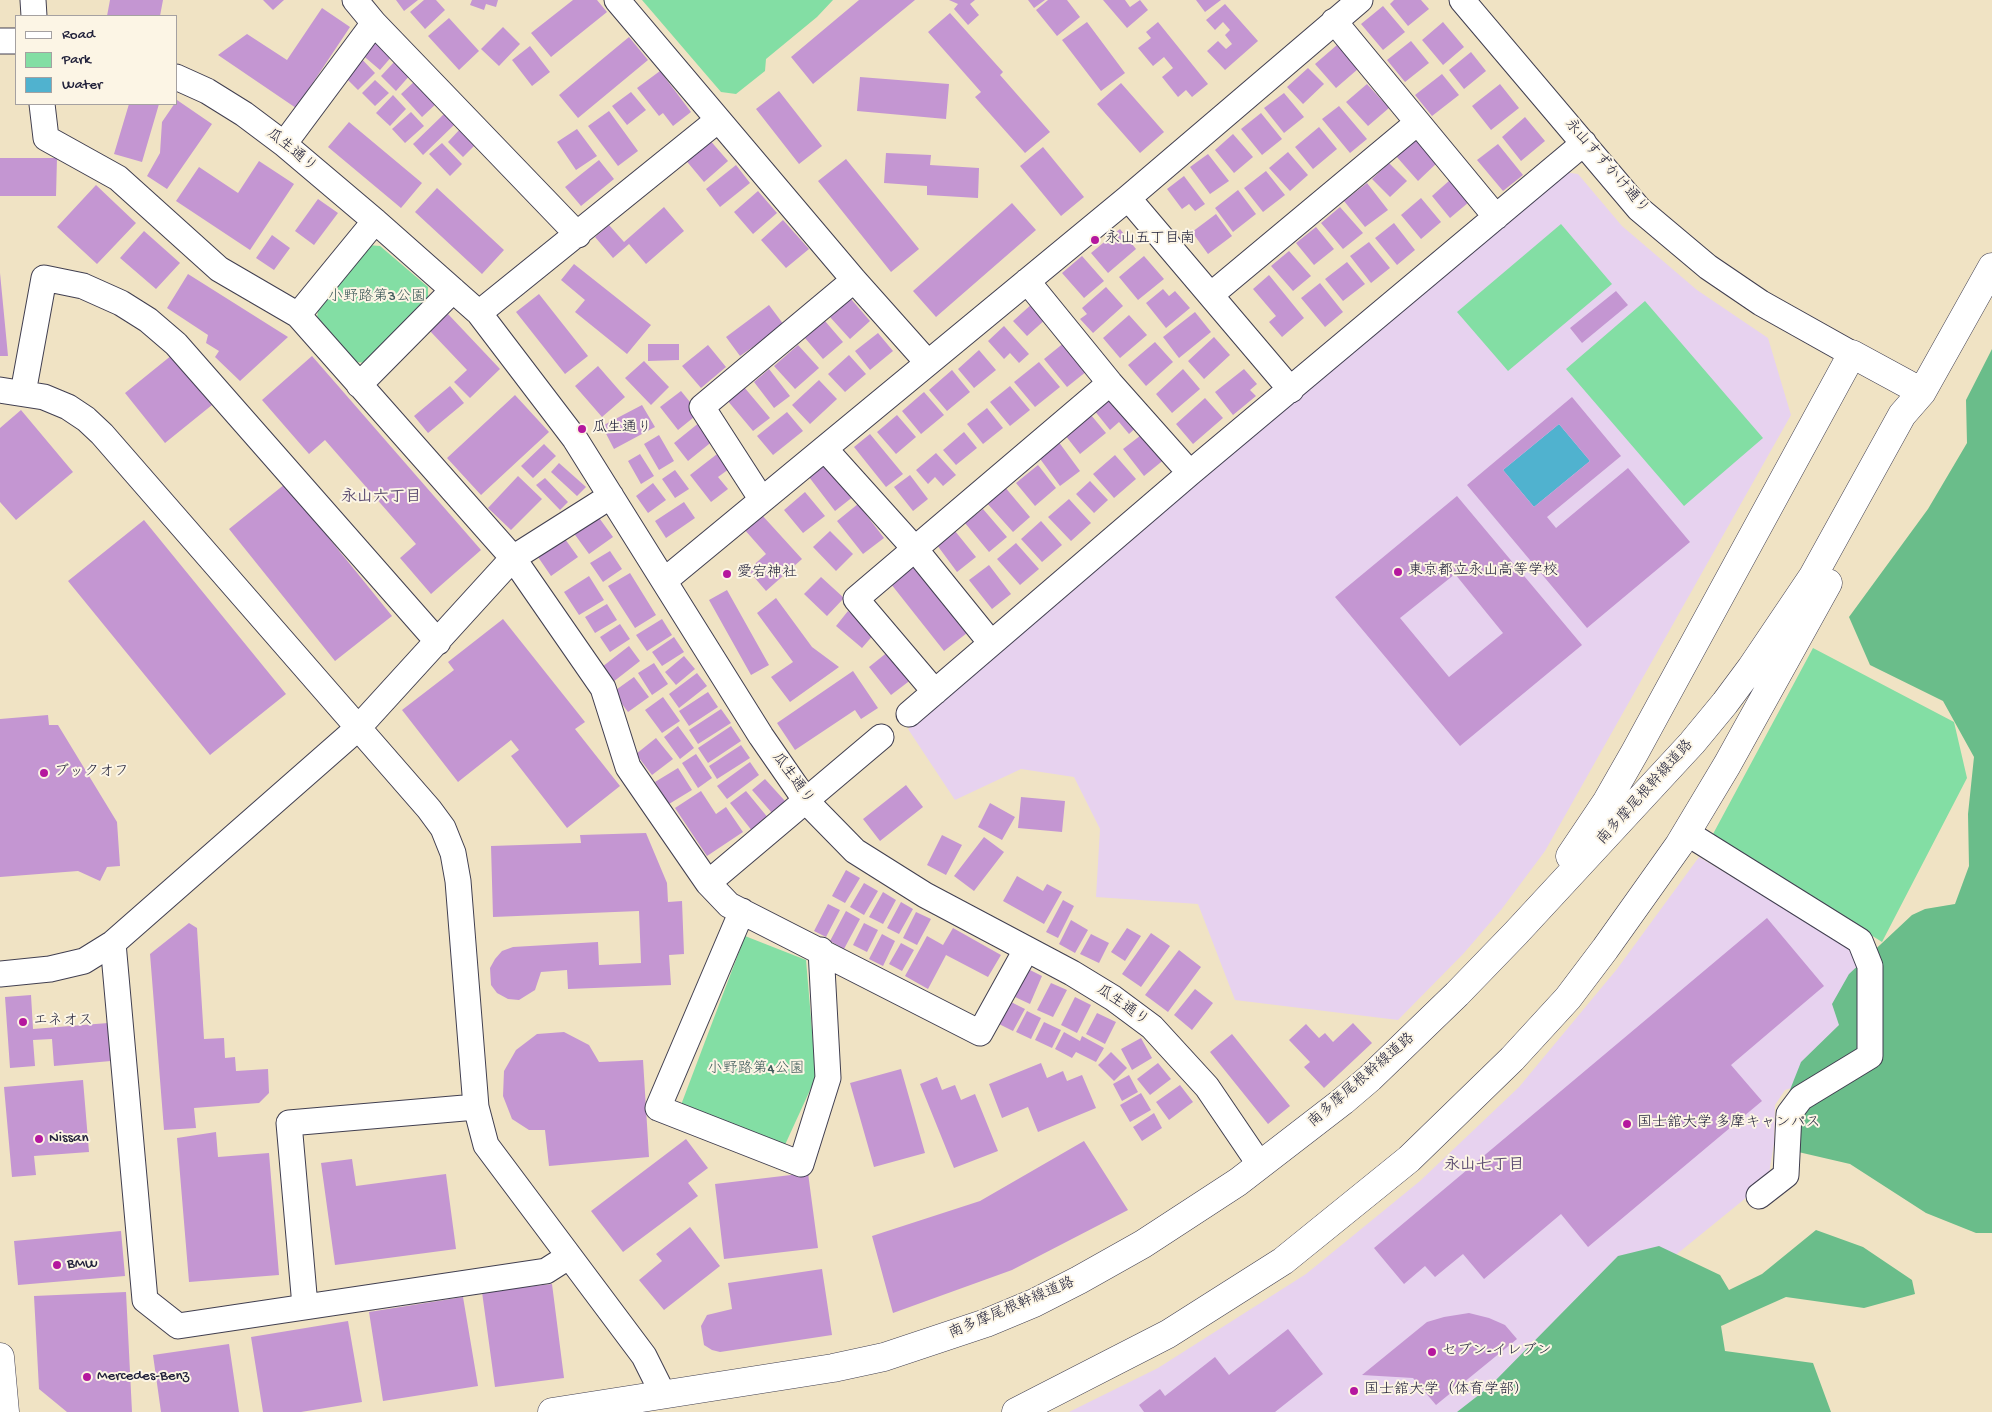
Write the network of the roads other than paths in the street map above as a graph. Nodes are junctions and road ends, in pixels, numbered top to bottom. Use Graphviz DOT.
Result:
graph roads {
  1 [pos="33,0"];
  2 [pos="355,0"];
  3 [pos="618,0"];
  4 [pos="1360,0"];
  5 [pos="1462,0"];
  6 [pos="34,15"];
  7 [pos="1334,21"];
  8 [pos="374,23"];
  9 [pos="0,41"];
  10 [pos="15,42"];
  11 [pos="178,78"];
  12 [pos="42,105"];
  13 [pos="718,120"];
  14 [pos="1417,123"];
  15 [pos="1584,143"];
  16 [pos="284,144"];
  17 [pos="1128,198"];
  18 [pos="1496,217"];
  19 [pos="375,221"];
  20 [pos="578,235"];
  21 [pos="1992,267"];
  22 [pos="854,280"];
  23 [pos="1027,280"];
  24 [pos="453,290"];
  25 [pos="1212,294"];
  26 [pos="479,313"];
  27 [pos="298,315"];
  28 [pos="1852,354"];
  29 [pos="928,363"];
  30 [pos="1110,383"];
  31 [pos="359,385"];
  32 [pos="1292,390"];
  33 [pos="11,391"];
  34 [pos="1922,392"];
  35 [pos="825,449"];
  36 [pos="1190,474"];
  37 [pos="611,496"];
  38 [pos="762,500"];
  39 [pos="914,549"];
  40 [pos="513,558"];
  41 [pos="664,581"];
  42 [pos="438,642"];
  43 [pos="991,643"];
  44 [pos="935,692"];
  45 [pos="909,714"];
  46 [pos="358,728"];
  47 [pos="881,737"];
  48 [pos="806,801"];
  49 [pos="1686,833"];
  50 [pos="708,883"];
  51 [pos="742,911"];
  52 [pos="1516,933"];
  53 [pos="113,943"];
  54 [pos="821,950"];
  55 [pos="1026,950"];
  56 [pos="0,974"];
  57 [pos="476,1106"];
  58 [pos="1260,1165"];
  59 [pos="1759,1196"];
  60 [pos="568,1257"];
  61 [pos="305,1306"];
  62 [pos="0,1357"];
  63 [pos="663,1394"];
  64 [pos="5,1412"];
  65 [pos="552,1412"];
  66 [pos="1016,1412"];
  1 -- 6 [label="street"];
  2 -- 8 [label="street"];
  3 -- 13 [label="street"];
  4 -- 7 [label="street"];
  5 -- 15 [label="street, 永山すずかけ通り"];
  7 -- 14 [label="street"];
  7 -- 17 [label="street"];
  8 -- 16 [label="street"];
  8 -- 20 [label="street"];
  9 -- 10 [label="street"];
  11 -- 16 [label="street, 瓜生通り"];
  12 -- 27 [label="street"];
  13 -- 20 [label="street"];
  13 -- 22 [label="street"];
  14 -- 18 [label="street"];
  14 -- 25 [label="street"];
  15 -- 18 [label="street"];
  15 -- 28 [label="street, 永山すずかけ通り"];
  16 -- 19 [label="street, 瓜生通り"];
  17 -- 23 [label="street"];
  17 -- 25 [label="street"];
  18 -- 32 [label="street"];
  19 -- 24 [label="street, 瓜生通り"];
  19 -- 27 [label="street"];
  20 -- 26 [label="street"];
  21 -- 34 [label="main road, 南多摩尾根幹線道路"];
  22 -- 29 [label="street"];
  22 -- 38 [label="street"];
  23 -- 29 [label="street"];
  23 -- 30 [label="street"];
  24 -- 26 [label="street, 瓜生通り"];
  24 -- 31 [label="street"];
  25 -- 32 [label="street"];
  26 -- 37 [label="street, 瓜生通り"];
  27 -- 31 [label="street"];
  28 -- 34 [label="main road"];
  28 -- 52 [label="main road"];
  29 -- 35 [label="street"];
  30 -- 36 [label="street"];
  30 -- 39 [label="street"];
  31 -- 40 [label="street"];
  32 -- 36 [label="street"];
  33 -- 42 [label="street"];
  33 -- 46 [label="street"];
  34 -- 49 [label="main road, 南多摩尾根幹線道路"];
  34 -- 52 [label="main road, 南多摩尾根幹線道路"];
  35 -- 38 [label="street"];
  35 -- 39 [label="street"];
  36 -- 43 [label="street"];
  37 -- 40 [label="street"];
  37 -- 41 [label="street, 瓜生通り"];
  38 -- 41 [label="street"];
  39 -- 43 [label="street"];
  39 -- 44 [label="street"];
  40 -- 42 [label="street"];
  40 -- 50 [label="street"];
  41 -- 48 [label="street, 瓜生通り"];
  42 -- 46 [label="street"];
  43 -- 44 [label="street"];
  44 -- 45 [label="street"];
  46 -- 53 [label="street"];
  46 -- 57 [label="street"];
  47 -- 48 [label="street"];
  48 -- 50 [label="street"];
  48 -- 55 [label="street, 瓜生通り"];
  49 -- 59 [label="street"];
  49 -- 66 [label="main road, 南多摩尾根幹線道路"];
  50 -- 51 [label="street"];
  51 -- 54 [label="street"];
  51 -- 54 [label="street"];
  52 -- 58 [label="main road, 南多摩尾根幹線道路"];
  53 -- 56 [label="street"];
  53 -- 61 [label="street"];
  54 -- 55 [label="street"];
  55 -- 58 [label="street, 瓜生通り"];
  57 -- 60 [label="street"];
  57 -- 61 [label="street"];
  58 -- 63 [label="main road, 南多摩尾根幹線道路"];
  60 -- 61 [label="street"];
  60 -- 63 [label="street"];
  62 -- 64 [label="main road"];
  63 -- 65 [label="main road, 南多摩尾根幹線道路"];
}
